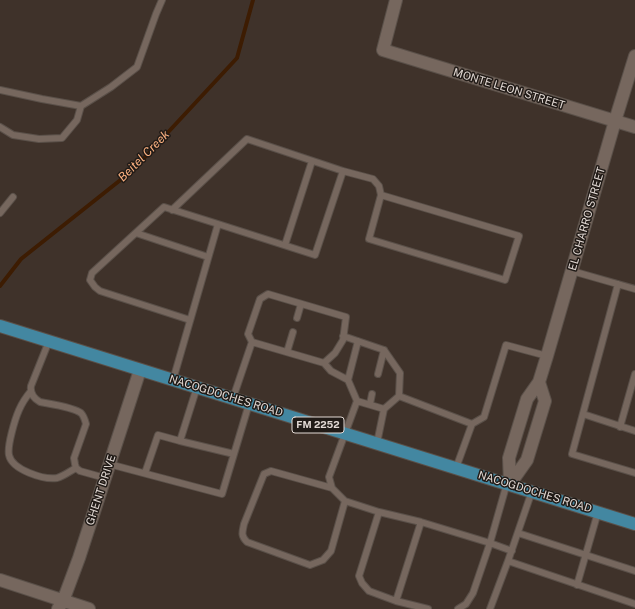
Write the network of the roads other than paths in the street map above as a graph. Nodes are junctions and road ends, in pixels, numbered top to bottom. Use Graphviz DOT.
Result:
graph roads {
  1 [pos="162,0"];
  2 [pos="396,0"];
  3 [pos="635,56"];
  4 [pos="0,90"];
  5 [pos="81,106"];
  6 [pos="615,121"];
  7 [pos="0,127"];
  8 [pos="635,127"];
  9 [pos="312,161"];
  10 [pos="343,172"];
  11 [pos="381,195"];
  12 [pos="13,197"];
  13 [pos="172,210"];
  14 [pos="0,213"];
  15 [pos="218,224"];
  16 [pos="136,233"];
  17 [pos="284,245"];
  18 [pos="208,257"];
  19 [pos="572,271"];
  20 [pos="618,284"];
  21 [pos="635,289"];
  22 [pos="301,304"];
  23 [pos="297,318"];
  24 [pos="190,320"];
  25 [pos="0,326"];
  26 [pos="293,332"];
  27 [pos="344,336"];
  28 [pos="49,341"];
  29 [pos="358,341"];
  30 [pos="252,342"];
  31 [pos="384,350"];
  32 [pos="287,352"];
  33 [pos="547,356"];
  34 [pos="324,363"];
  35 [pos="140,370"];
  36 [pos="378,374"];
  37 [pos="635,374"];
  38 [pos="173,380"];
  39 [pos="348,380"];
  40 [pos="539,382"];
  41 [pos="196,387"];
  42 [pos="30,392"];
  43 [pos="372,394"];
  44 [pos="399,396"];
  45 [pos="233,398"];
  46 [pos="357,401"];
  47 [pos="249,404"];
  48 [pos="370,404"];
  49 [pos="384,409"];
  50 [pos="583,414"];
  51 [pos="472,424"];
  52 [pos="620,427"];
  53 [pos="635,431"];
  54 [pos="346,433"];
  55 [pos="180,441"];
  56 [pos="377,443"];
  57 [pos="234,454"];
  58 [pos="109,464"];
  59 [pos="76,468"];
  60 [pos="456,468"];
  61 [pos="145,473"];
  62 [pos="635,474"];
  63 [pos="104,478"];
  64 [pos="508,484"];
  65 [pos="332,488"];
  66 [pos="532,491"];
  67 [pos="345,501"];
  68 [pos="379,512"];
  69 [pos="598,512"];
  70 [pos="421,522"];
  71 [pos="635,524"];
  72 [pos="518,533"];
  73 [pos="490,543"];
  74 [pos="512,551"];
  75 [pos="586,555"];
  76 [pos="508,561"];
  77 [pos="635,572"];
  78 [pos="0,580"];
  79 [pos="577,585"];
  80 [pos="396,600"];
  81 [pos="635,604"];
  82 [pos="60,605"];
  83 [pos="89,609"];
  84 [pos="428,609"];
  85 [pos="458,609"];
  86 [pos="490,609"];
  1 -- 5 [label="lane"];
  2 -- 6 [label="street, MONTE LEON STREET"];
  3 -- 6 [label="street, EL CHARRO STREET"];
  4 -- 5 [label="lane"];
  5 -- 7 [label="lane"];
  6 -- 8 [label="street, MONTE LEON STREET"];
  6 -- 19 [label="street, EL CHARRO STREET"];
  9 -- 10 [label="lane"];
  9 -- 13 [label="lane"];
  9 -- 17 [label="lane"];
  10 -- 11 [label="lane"];
  10 -- 17 [label="lane"];
  11 -- 11 [label="lane"];
  12 -- 14 [label="lane"];
  13 -- 15 [label="lane"];
  13 -- 16 [label="lane"];
  15 -- 17 [label="lane"];
  15 -- 18 [label="lane"];
  16 -- 18 [label="lane"];
  16 -- 24 [label="lane"];
  18 -- 24 [label="lane"];
  19 -- 20 [label="lane"];
  19 -- 33 [label="street, EL CHARRO STREET"];
  20 -- 21 [label="lane"];
  20 -- 50 [label="lane"];
  22 -- 23 [label="lane"];
  22 -- 27 [label="lane"];
  22 -- 30 [label="lane"];
  24 -- 38 [label="lane"];
  25 -- 28 [label="main road, NACOGDOCHES ROAD / FM 2252"];
  26 -- 32 [label="lane"];
  27 -- 29 [label="lane"];
  27 -- 34 [label="lane"];
  28 -- 35 [label="main road, NACOGDOCHES ROAD / FM 2252"];
  28 -- 42 [label="lane"];
  29 -- 31 [label="lane"];
  29 -- 39 [label="lane"];
  30 -- 32 [label="lane"];
  30 -- 45 [label="lane"];
  31 -- 36 [label="lane"];
  31 -- 44 [label="lane"];
  32 -- 34 [label="lane"];
  33 -- 40 [label="street, EL CHARRO STREET"];
  33 -- 51 [label="lane"];
  34 -- 39 [label="lane"];
  35 -- 38 [label="main road, NACOGDOCHES ROAD / FM 2252"];
  35 -- 58 [label="street, GHENT DRIVE"];
  37 -- 52 [label="lane"];
  38 -- 41 [label="main road, NACOGDOCHES ROAD / FM 2252"];
  39 -- 46 [label="lane"];
  40 -- 64 [label="street, EL CHARRO STREET"];
  40 -- 64 [label="street"];
  41 -- 45 [label="main road, NACOGDOCHES ROAD / FM 2252"];
  41 -- 55 [label="lane"];
  42 -- 59 [label="lane"];
  42 -- 59 [label="lane"];
  43 -- 48 [label="lane"];
  44 -- 49 [label="lane"];
  44 -- 51 [label="lane"];
  45 -- 47 [label="main road, NACOGDOCHES ROAD / FM 2252"];
  46 -- 48 [label="lane"];
  46 -- 54 [label="lane"];
  47 -- 54 [label="main road, NACOGDOCHES ROAD / FM 2252"];
  47 -- 57 [label="lane"];
  48 -- 49 [label="lane"];
  49 -- 56 [label="lane"];
  50 -- 52 [label="lane"];
  50 -- 62 [label="lane"];
  51 -- 60 [label="lane"];
  52 -- 53 [label="lane"];
  54 -- 56 [label="main road, NACOGDOCHES ROAD / FM 2252"];
  54 -- 65 [label="lane"];
  55 -- 57 [label="lane"];
  55 -- 61 [label="lane"];
  56 -- 60 [label="main road, NACOGDOCHES ROAD / FM 2252"];
  57 -- 61 [label="lane"];
  58 -- 61 [label="lane"];
  58 -- 63 [label="street, GHENT DRIVE"];
  59 -- 63 [label="lane"];
  60 -- 64 [label="main road, NACOGDOCHES ROAD / FM 2252"];
  63 -- 82 [label="street, GHENT DRIVE"];
  64 -- 66 [label="main road, NACOGDOCHES ROAD / FM 2252"];
  64 -- 73 [label="lane"];
  65 -- 67 [label="lane"];
  65 -- 67 [label="lane"];
  66 -- 69 [label="main road, NACOGDOCHES ROAD / FM 2252"];
  66 -- 72 [label="lane"];
  67 -- 68 [label="lane"];
  68 -- 70 [label="lane"];
  68 -- 80 [label="lane"];
  69 -- 71 [label="main road, NACOGDOCHES ROAD / FM 2252"];
  69 -- 75 [label="lane"];
  70 -- 73 [label="lane"];
  70 -- 80 [label="lane"];
  72 -- 74 [label="lane"];
  72 -- 75 [label="lane"];
  73 -- 74 [label="lane"];
  73 -- 85 [label="lane"];
  74 -- 76 [label="lane"];
  75 -- 77 [label="lane"];
  75 -- 79 [label="lane"];
  76 -- 79 [label="lane"];
  76 -- 86 [label="lane"];
  78 -- 82 [label="street"];
  79 -- 81 [label="lane"];
  80 -- 84 [label="lane"];
  82 -- 83 [label="street"];
}
